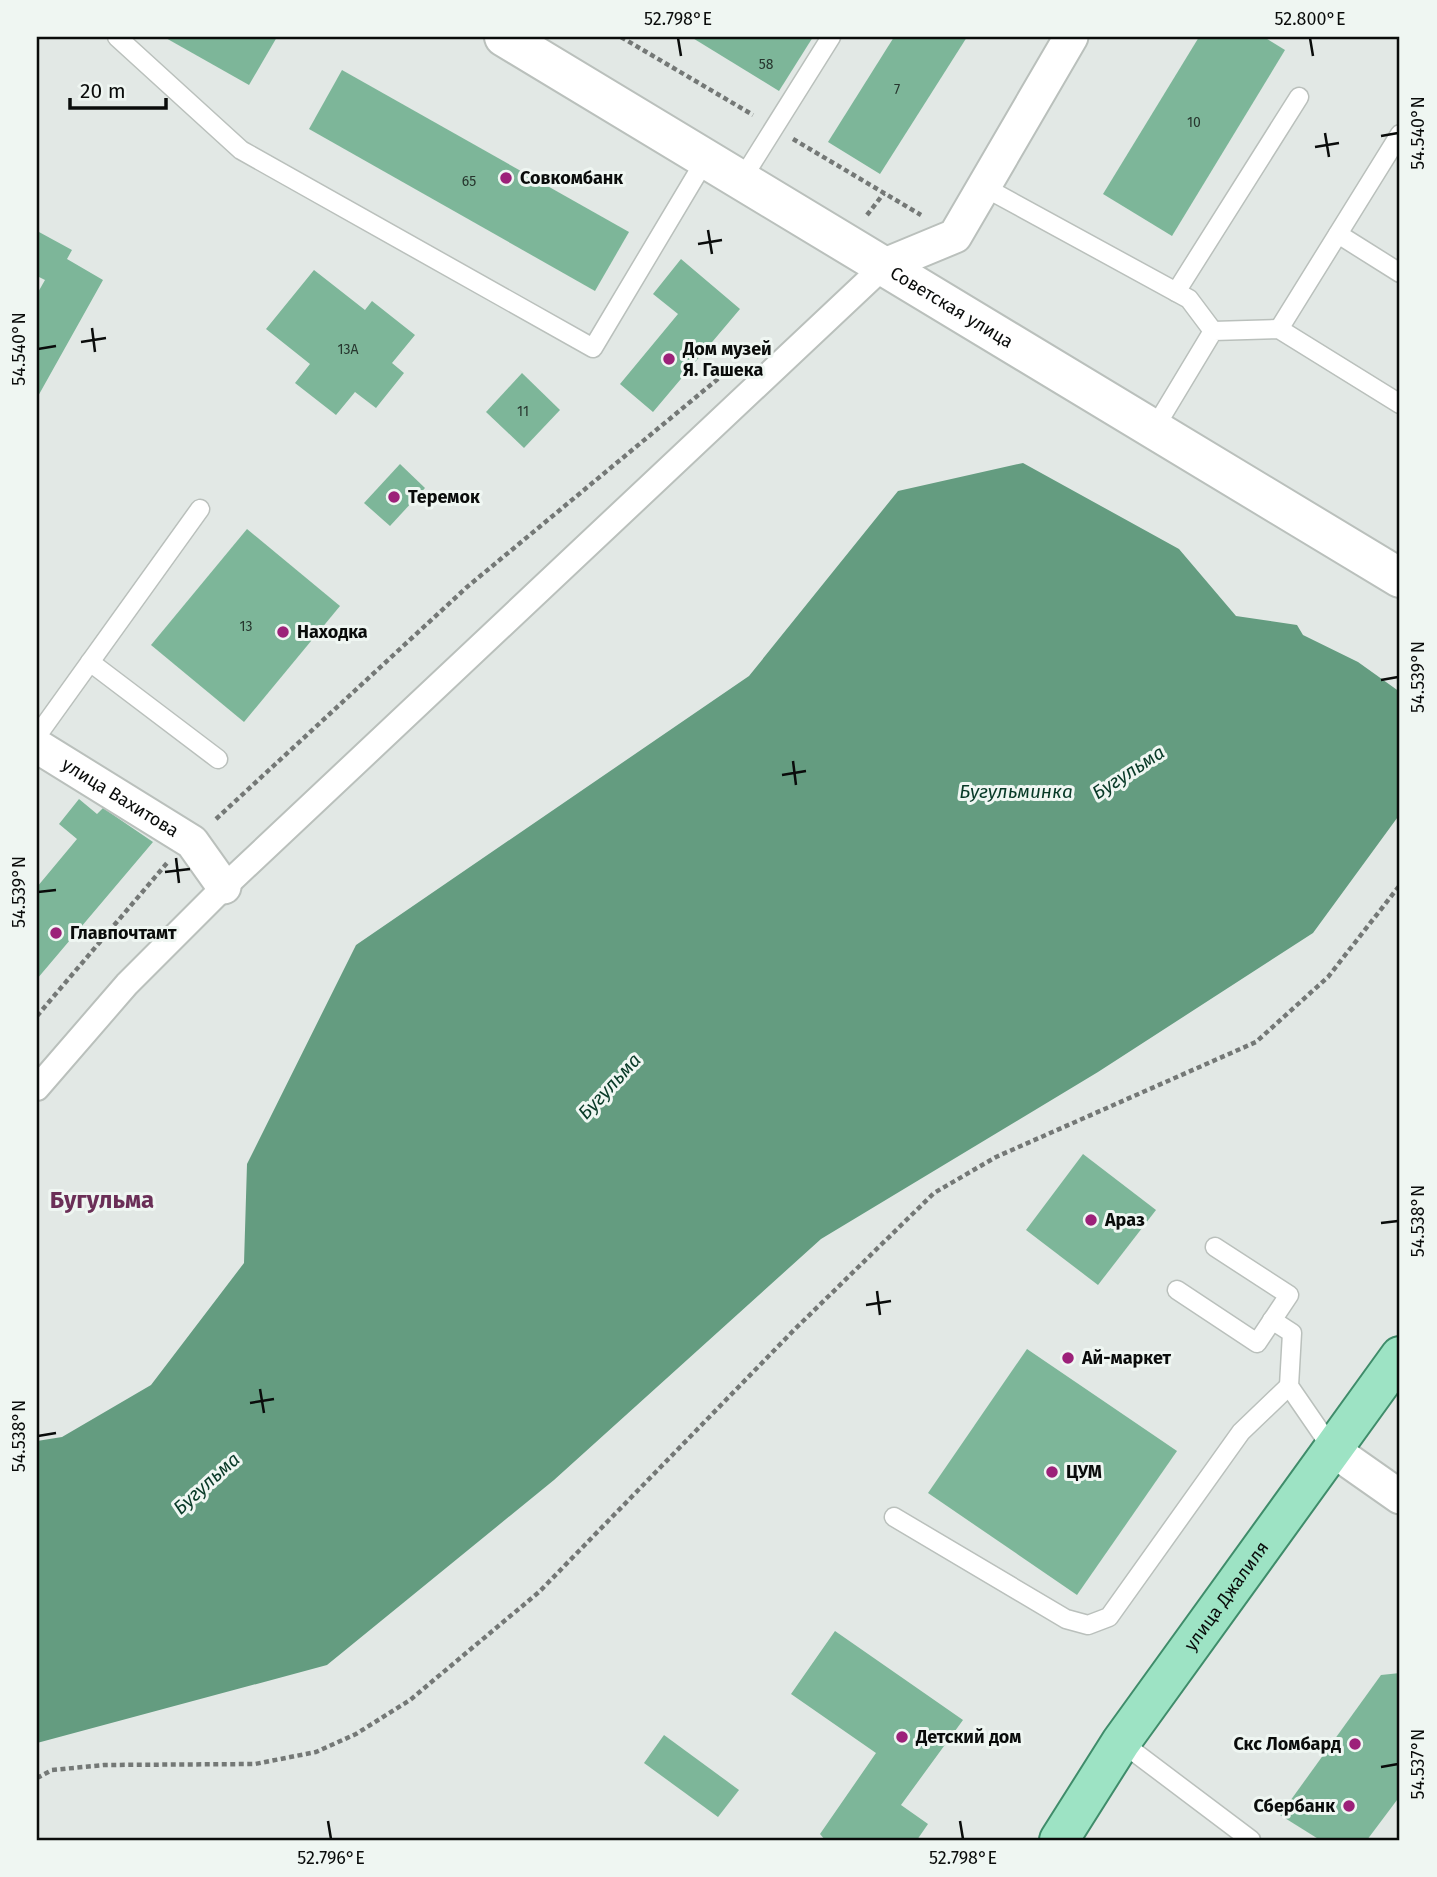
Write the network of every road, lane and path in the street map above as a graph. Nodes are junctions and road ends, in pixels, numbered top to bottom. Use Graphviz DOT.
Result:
graph roads {
  1 [pos="117,37"];
  2 [pos="503,37"];
  3 [pos="831,37"];
  4 [pos="1071,37"];
  5 [pos="1299,97"];
  6 [pos="1400,134"];
  7 [pos="707,157"];
  8 [pos="742,178"];
  9 [pos="984,187"];
  10 [pos="884,193"];
  11 [pos="1338,234"];
  12 [pos="846,242"];
  13 [pos="885,265"];
  14 [pos="1400,273"];
  15 [pos="1176,292"];
  16 [pos="1279,330"];
  17 [pos="1213,331"];
  18 [pos="731,368"];
  19 [pos="1400,404"];
  20 [pos="1154,429"];
  21 [pos="200,509"];
  22 [pos="1400,578"];
  23 [pos="90,662"];
  24 [pos="37,736"];
  25 [pos="37,746"];
  26 [pos="218,758"];
  27 [pos="192,842"];
  28 [pos="1400,885"];
  29 [pos="224,887"];
  30 [pos="37,1016"];
  31 [pos="37,1088"];
  32 [pos="1215,1247"];
  33 [pos="1177,1290"];
  34 [pos="1272,1320"];
  35 [pos="1400,1356"];
  36 [pos="1289,1386"];
  37 [pos="1333,1450"];
  38 [pos="1400,1496"];
  39 [pos="894,1517"];
  40 [pos="1121,1742"];
  41 [pos="37,1778"];
  42 [pos="1059,1840"];
  43 [pos="1251,1840"];
  1 -- 7 [label="lane"];
  2 -- 7 [label="street, Советская улица"];
  3 -- 8 [label="lane"];
  4 -- 9 [label="street"];
  5 -- 15 [label="lane"];
  6 -- 11 [label="lane"];
  7 -- 8 [label="street, Советская улица"];
  8 -- 12 [label="street, Советская улица"];
  9 -- 13 [label="street"];
  9 -- 15 [label="lane"];
  10 -- 12 [label="path"];
  11 -- 14 [label="lane"];
  11 -- 16 [label="lane"];
  12 -- 13 [label="street, Советская улица"];
  13 -- 20 [label="street, Советская улица"];
  13 -- 29 [label="street"];
  15 -- 17 [label="lane"];
  16 -- 17 [label="lane"];
  16 -- 19 [label="lane"];
  17 -- 20 [label="lane"];
  18 -- 27 [label="path"];
  20 -- 22 [label="street, Советская улица"];
  21 -- 23 [label="lane"];
  23 -- 24 [label="lane"];
  23 -- 26 [label="lane"];
  25 -- 27 [label="street, улица Вахитова"];
  27 -- 29 [label="street, улица Вахитова"];
  27 -- 30 [label="path"];
  28 -- 41 [label="path"];
  29 -- 31 [label="street"];
  32 -- 34 [label="lane"];
  33 -- 34 [label="lane"];
  34 -- 36 [label="lane"];
  35 -- 37 [label="main road, улица Джалиля"];
  36 -- 37 [label="lane"];
  36 -- 39 [label="lane"];
  37 -- 38 [label="street"];
  37 -- 40 [label="main road, улица Джалиля"];
  40 -- 42 [label="main road, улица Джалиля"];
  40 -- 43 [label="lane"];
}
